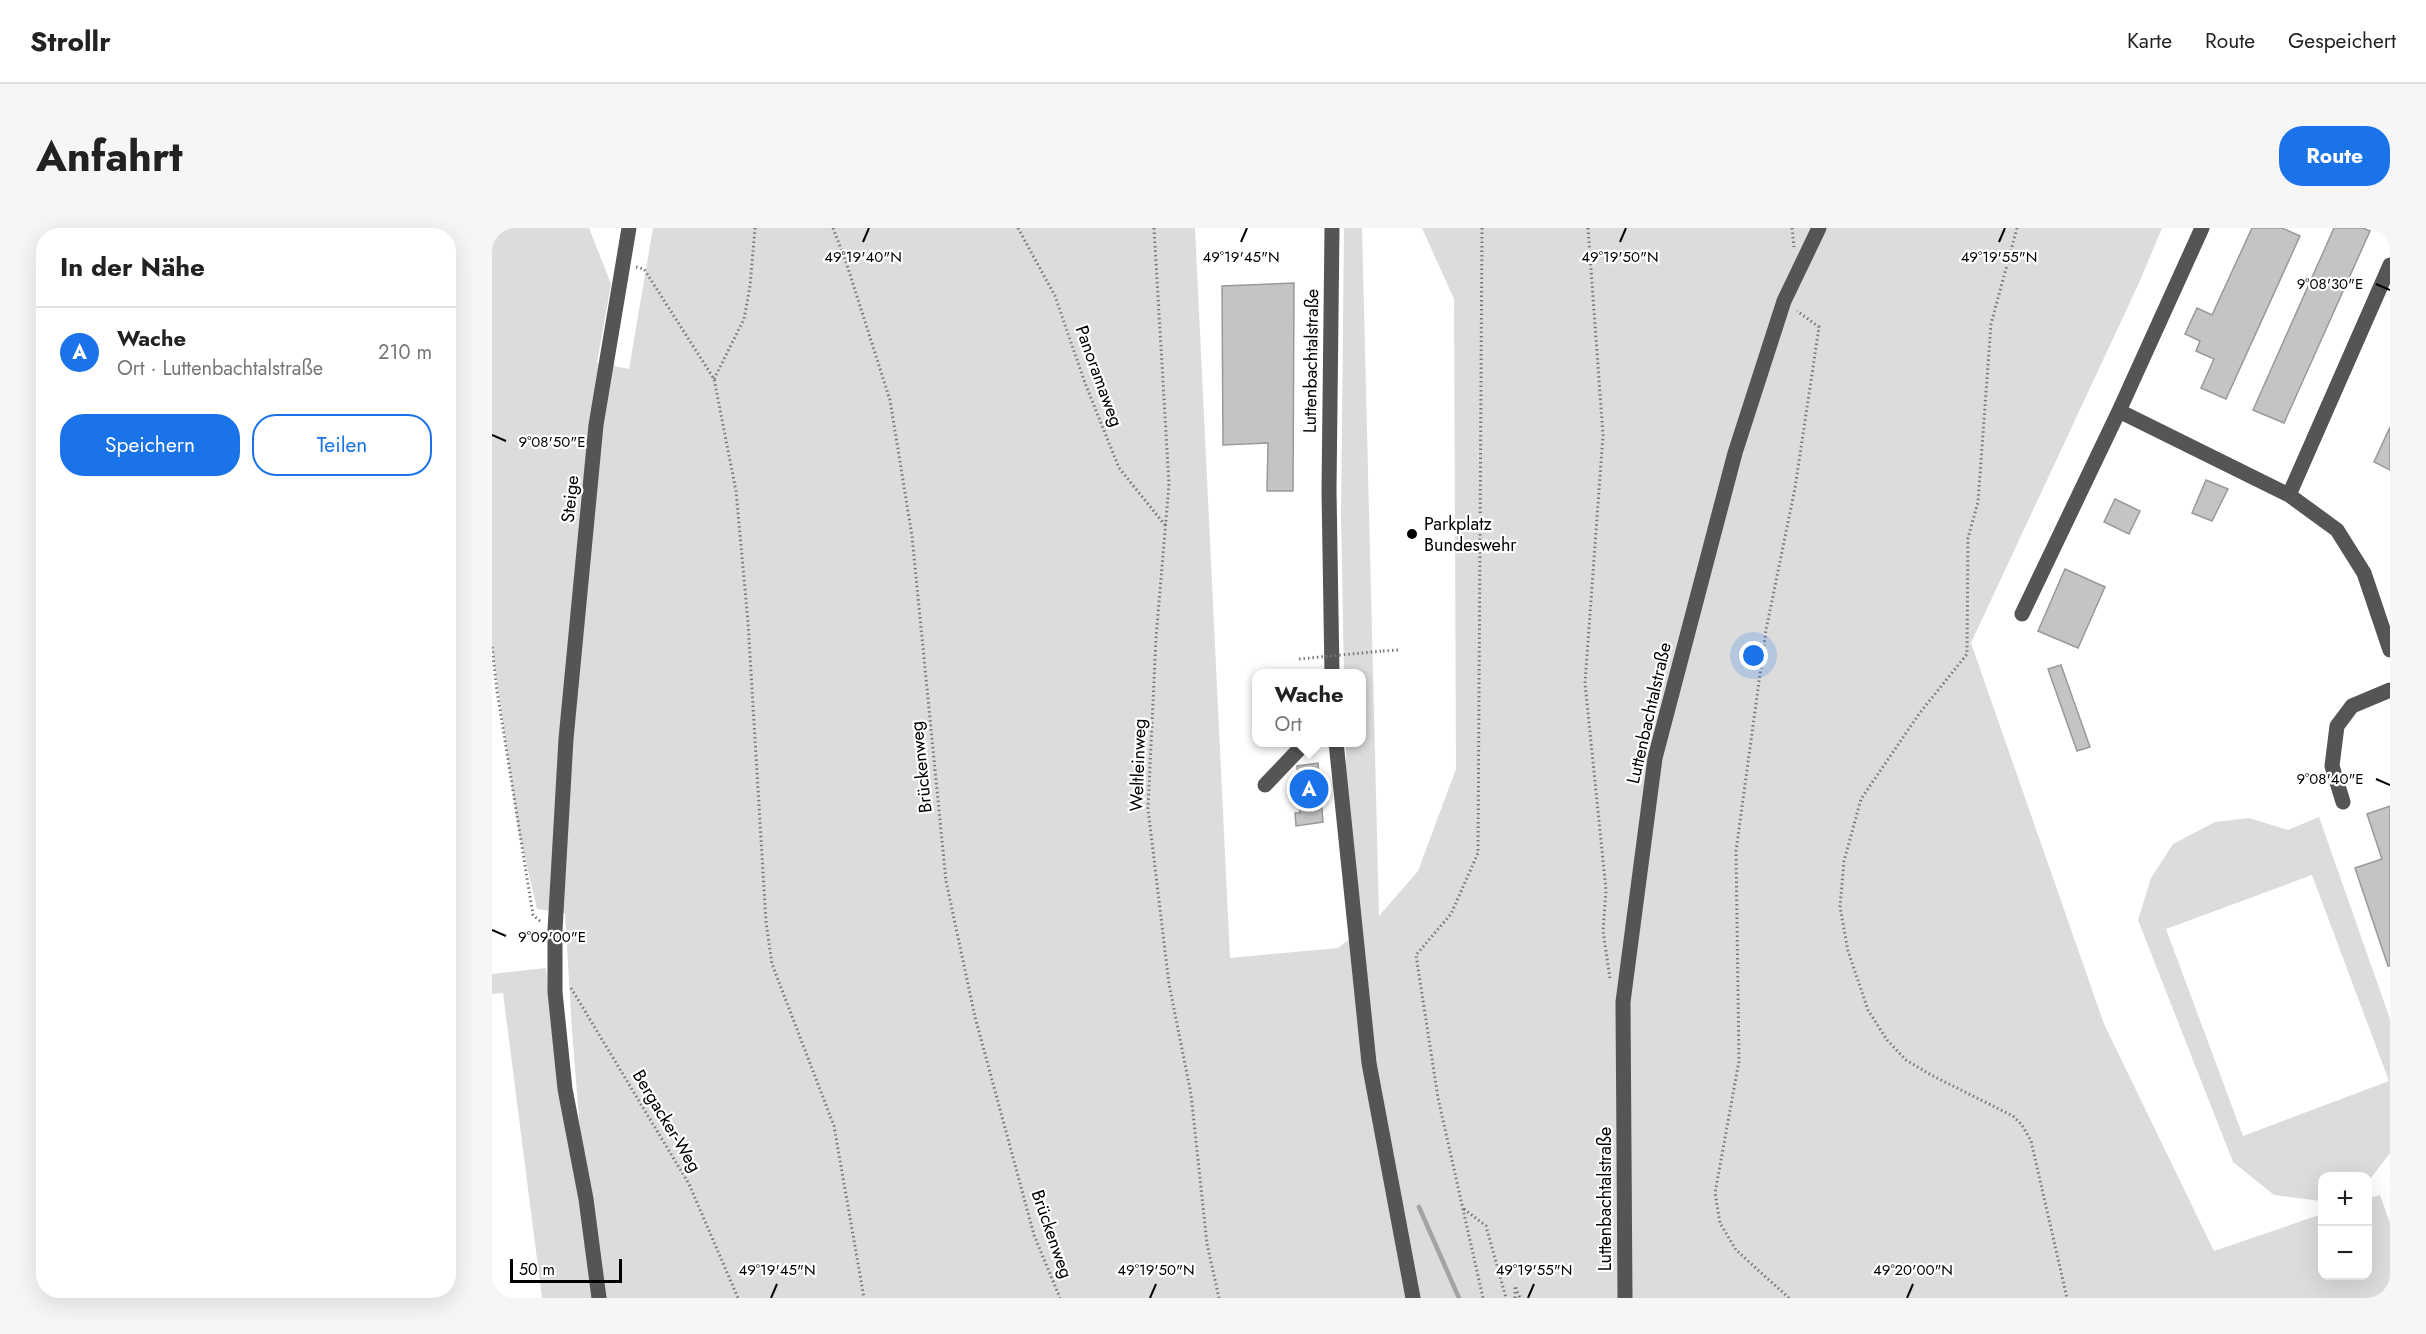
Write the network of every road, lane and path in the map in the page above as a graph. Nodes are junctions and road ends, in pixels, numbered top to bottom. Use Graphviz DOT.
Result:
graph roads {
  1 [pos="629,228"];
  2 [pos="755,228"];
  3 [pos="833,228"];
  4 [pos="1018,228"];
  5 [pos="1154,228"];
  6 [pos="1332,228"];
  7 [pos="1482,228"];
  8 [pos="1588,228"];
  9 [pos="1818,228"];
  10 [pos="2017,228"];
  11 [pos="2202,228"];
  12 [pos="2390,265"];
  13 [pos="644,269"];
  14 [pos="1784,301"];
  15 [pos="714,379"];
  16 [pos="2119,411"];
  17 [pos="2289,495"];
  18 [pos="1166,527"];
  19 [pos="2022,614"];
  20 [pos="492,647"];
  21 [pos="1399,650"];
  22 [pos="2390,650"];
  23 [pos="1299,659"];
  24 [pos="1332,669"];
  25 [pos="2390,690"];
  26 [pos="1301,747"];
  27 [pos="1337,747"];
  28 [pos="1265,785"];
  29 [pos="2343,802"];
  30 [pos="555,930"];
  31 [pos="570,986"];
  32 [pos="1623,1002"];
  33 [pos="1463,1208"];
  34 [pos="599,1298"];
  35 [pos="738,1298"];
  36 [pos="864,1298"];
  37 [pos="1060,1298"];
  38 [pos="1219,1298"];
  39 [pos="1413,1298"];
  40 [pos="1483,1298"];
  41 [pos="1506,1298"];
  42 [pos="1515,1298"];
  43 [pos="1520,1298"];
  44 [pos="1625,1298"];
  45 [pos="1790,1298"];
  46 [pos="2067,1298"];
  1 -- 30 [label="street, Steige"];
  2 -- 15 [label="path"];
  3 -- 37 [label="path, Brückenweg"];
  4 -- 18 [label="path, Panoramaweg"];
  5 -- 18 [label="path, Weltleinweg"];
  6 -- 24 [label="street, Luttenbachtalstraße"];
  7 -- 33 [label="path"];
  8 -- 32 [label="path"];
  9 -- 14 [label="street, Luttenbachtalstraße"];
  10 -- 46 [label="path"];
  11 -- 16 [label="street"];
  12 -- 17 [label="street"];
  13 -- 15 [label="path"];
  14 -- 32 [label="street, Luttenbachtalstraße"];
  14 -- 45 [label="path"];
  15 -- 36 [label="path"];
  16 -- 17 [label="street"];
  16 -- 19 [label="street"];
  17 -- 22 [label="street"];
  18 -- 38 [label="path, Weltleinweg"];
  20 -- 30 [label="path"];
  21 -- 23 [label="path, bridge"];
  25 -- 29 [label="street"];
  26 -- 28 [label="street"];
  27 -- 39 [label="street"];
  30 -- 34 [label="street, Steige"];
  31 -- 35 [label="path, Bergacker-Weg"];
  32 -- 44 [label="street, Luttenbachtalstraße"];
  33 -- 40 [label="path"];
  33 -- 41 [label="path"];
  42 -- 43 [label="path"];
}
